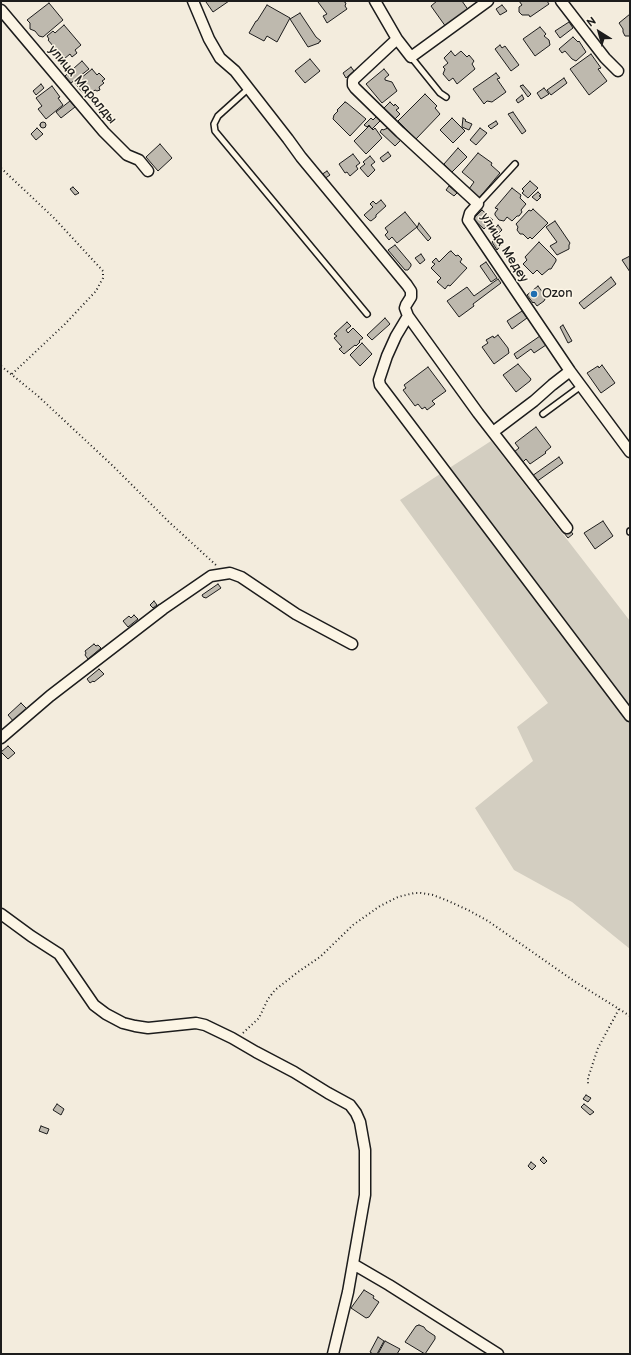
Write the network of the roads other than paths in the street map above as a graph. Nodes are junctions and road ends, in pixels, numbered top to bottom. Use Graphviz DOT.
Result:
graph roads {
  1 [pos="193,1"];
  2 [pos="375,1"];
  3 [pos="488,1"];
  4 [pos="562,1"];
  5 [pos="1,10"];
  6 [pos="397,39"];
  7 [pos="411,57"];
  8 [pos="618,71"];
  9 [pos="249,88"];
  10 [pos="446,97"];
  11 [pos="515,164"];
  12 [pos="148,170"];
  13 [pos="478,204"];
  14 [pos="367,314"];
  15 [pos="408,316"];
  16 [pos="570,371"];
  17 [pos="581,386"];
  18 [pos="543,414"];
  19 [pos="493,432"];
  20 [pos="630,452"];
  21 [pos="567,528"];
  22 [pos="352,644"];
  23 [pos="630,716"];
  24 [pos="1,738"];
  25 [pos="1,914"];
  26 [pos="353,1264"];
  27 [pos="333,1354"];
  28 [pos="498,1354"];
  1 -- 9 [label="street"];
  2 -- 6 [label="street"];
  3 -- 7 [label="street"];
  4 -- 8 [label="street"];
  5 -- 12 [label="street, улица Маралды"];
  6 -- 7 [label="street"];
  6 -- 13 [label="street, улица Медеу"];
  7 -- 10 [label="lane"];
  9 -- 14 [label="lane"];
  9 -- 15 [label="street"];
  11 -- 13 [label="lane"];
  13 -- 16 [label="street, улица Медеу"];
  15 -- 19 [label="street"];
  15 -- 23 [label="street"];
  16 -- 17 [label="street, улица Медеу"];
  16 -- 19 [label="street"];
  17 -- 18 [label="lane"];
  17 -- 20 [label="street, улица Медеу"];
  19 -- 21 [label="street"];
  22 -- 24 [label="street"];
  25 -- 26 [label="street"];
  26 -- 27 [label="street"];
  26 -- 28 [label="street"];
}
